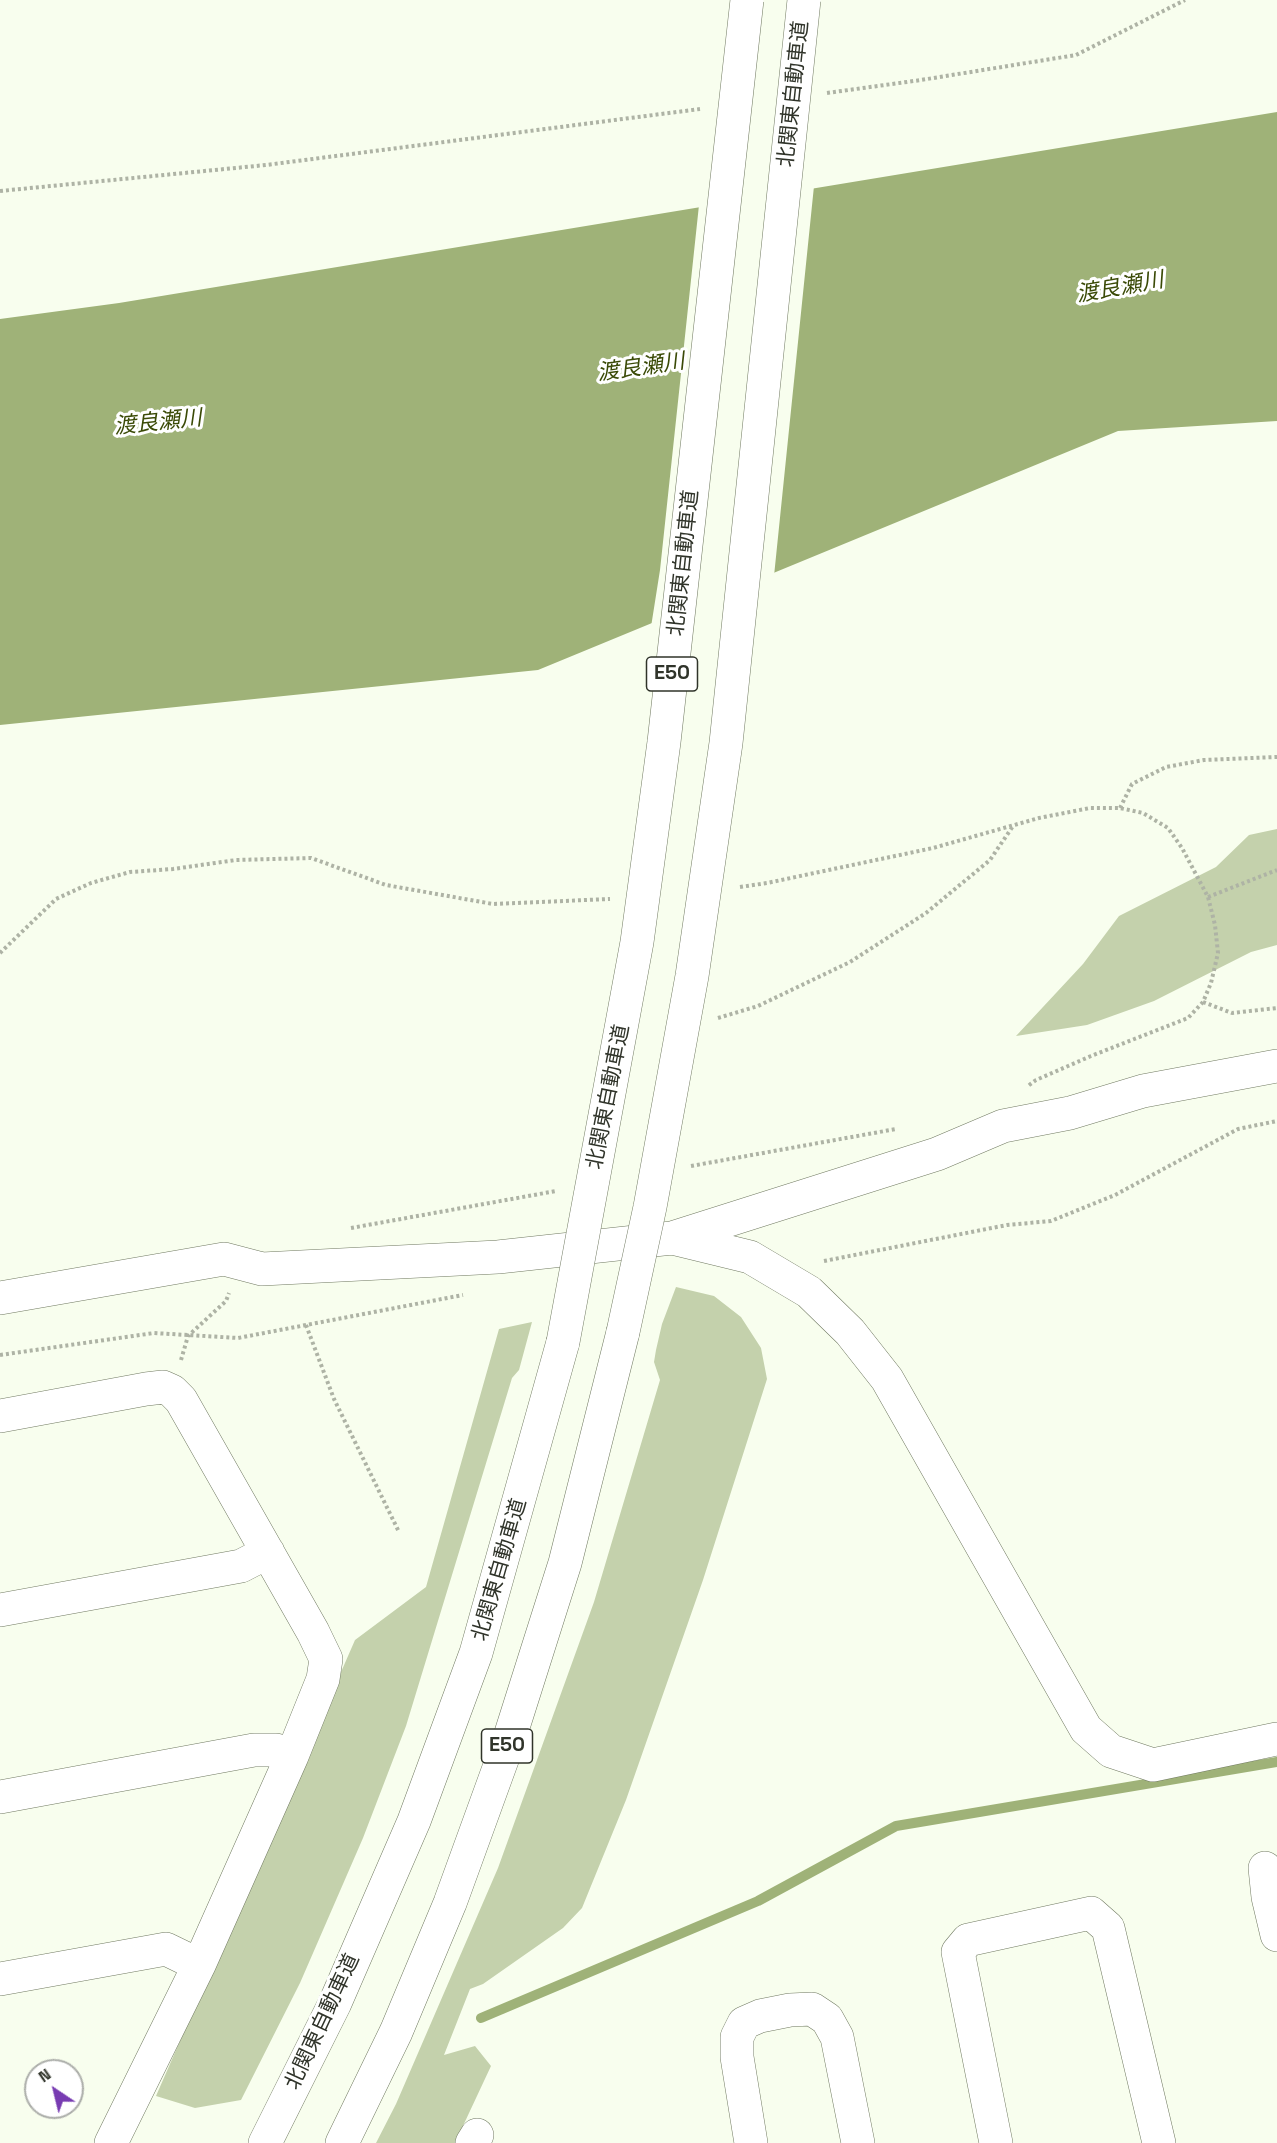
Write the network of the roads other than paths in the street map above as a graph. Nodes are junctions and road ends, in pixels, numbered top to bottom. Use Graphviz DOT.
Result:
graph roads {
  1 [pos="747,0"];
  2 [pos="804,0"];
  3 [pos="1277,1066"];
  4 [pos="672,1238"];
  5 [pos="0,1298"];
  6 [pos="0,1416"];
  7 [pos="268,1552"];
  8 [pos="0,1610"];
  9 [pos="1277,1739"];
  10 [pos="292,1756"];
  11 [pos="0,1797"];
  12 [pos="1265,1868"];
  13 [pos="1277,1935"];
  14 [pos="199,1965"];
  15 [pos="0,1979"];
  16 [pos="111,2143"];
  17 [pos="265,2143"];
  18 [pos="342,2143"];
  19 [pos="752,2143"];
  20 [pos="858,2143"];
  21 [pos="996,2143"];
  22 [pos="1159,2143"];
  1 -- 17 [label="main road, 北関東自動車道 / E50, bridge"];
  2 -- 18 [label="main road, 北関東自動車道 / E50, bridge"];
  3 -- 4 [label="main road"];
  4 -- 5 [label="main road"];
  4 -- 9 [label="main road"];
  6 -- 7 [label="main road"];
  7 -- 8 [label="main road"];
  7 -- 10 [label="main road"];
  10 -- 11 [label="main road"];
  10 -- 14 [label="main road"];
  12 -- 13 [label="main road"];
  14 -- 15 [label="main road"];
  14 -- 16 [label="main road"];
  19 -- 20 [label="main road"];
  21 -- 22 [label="main road"];
}
